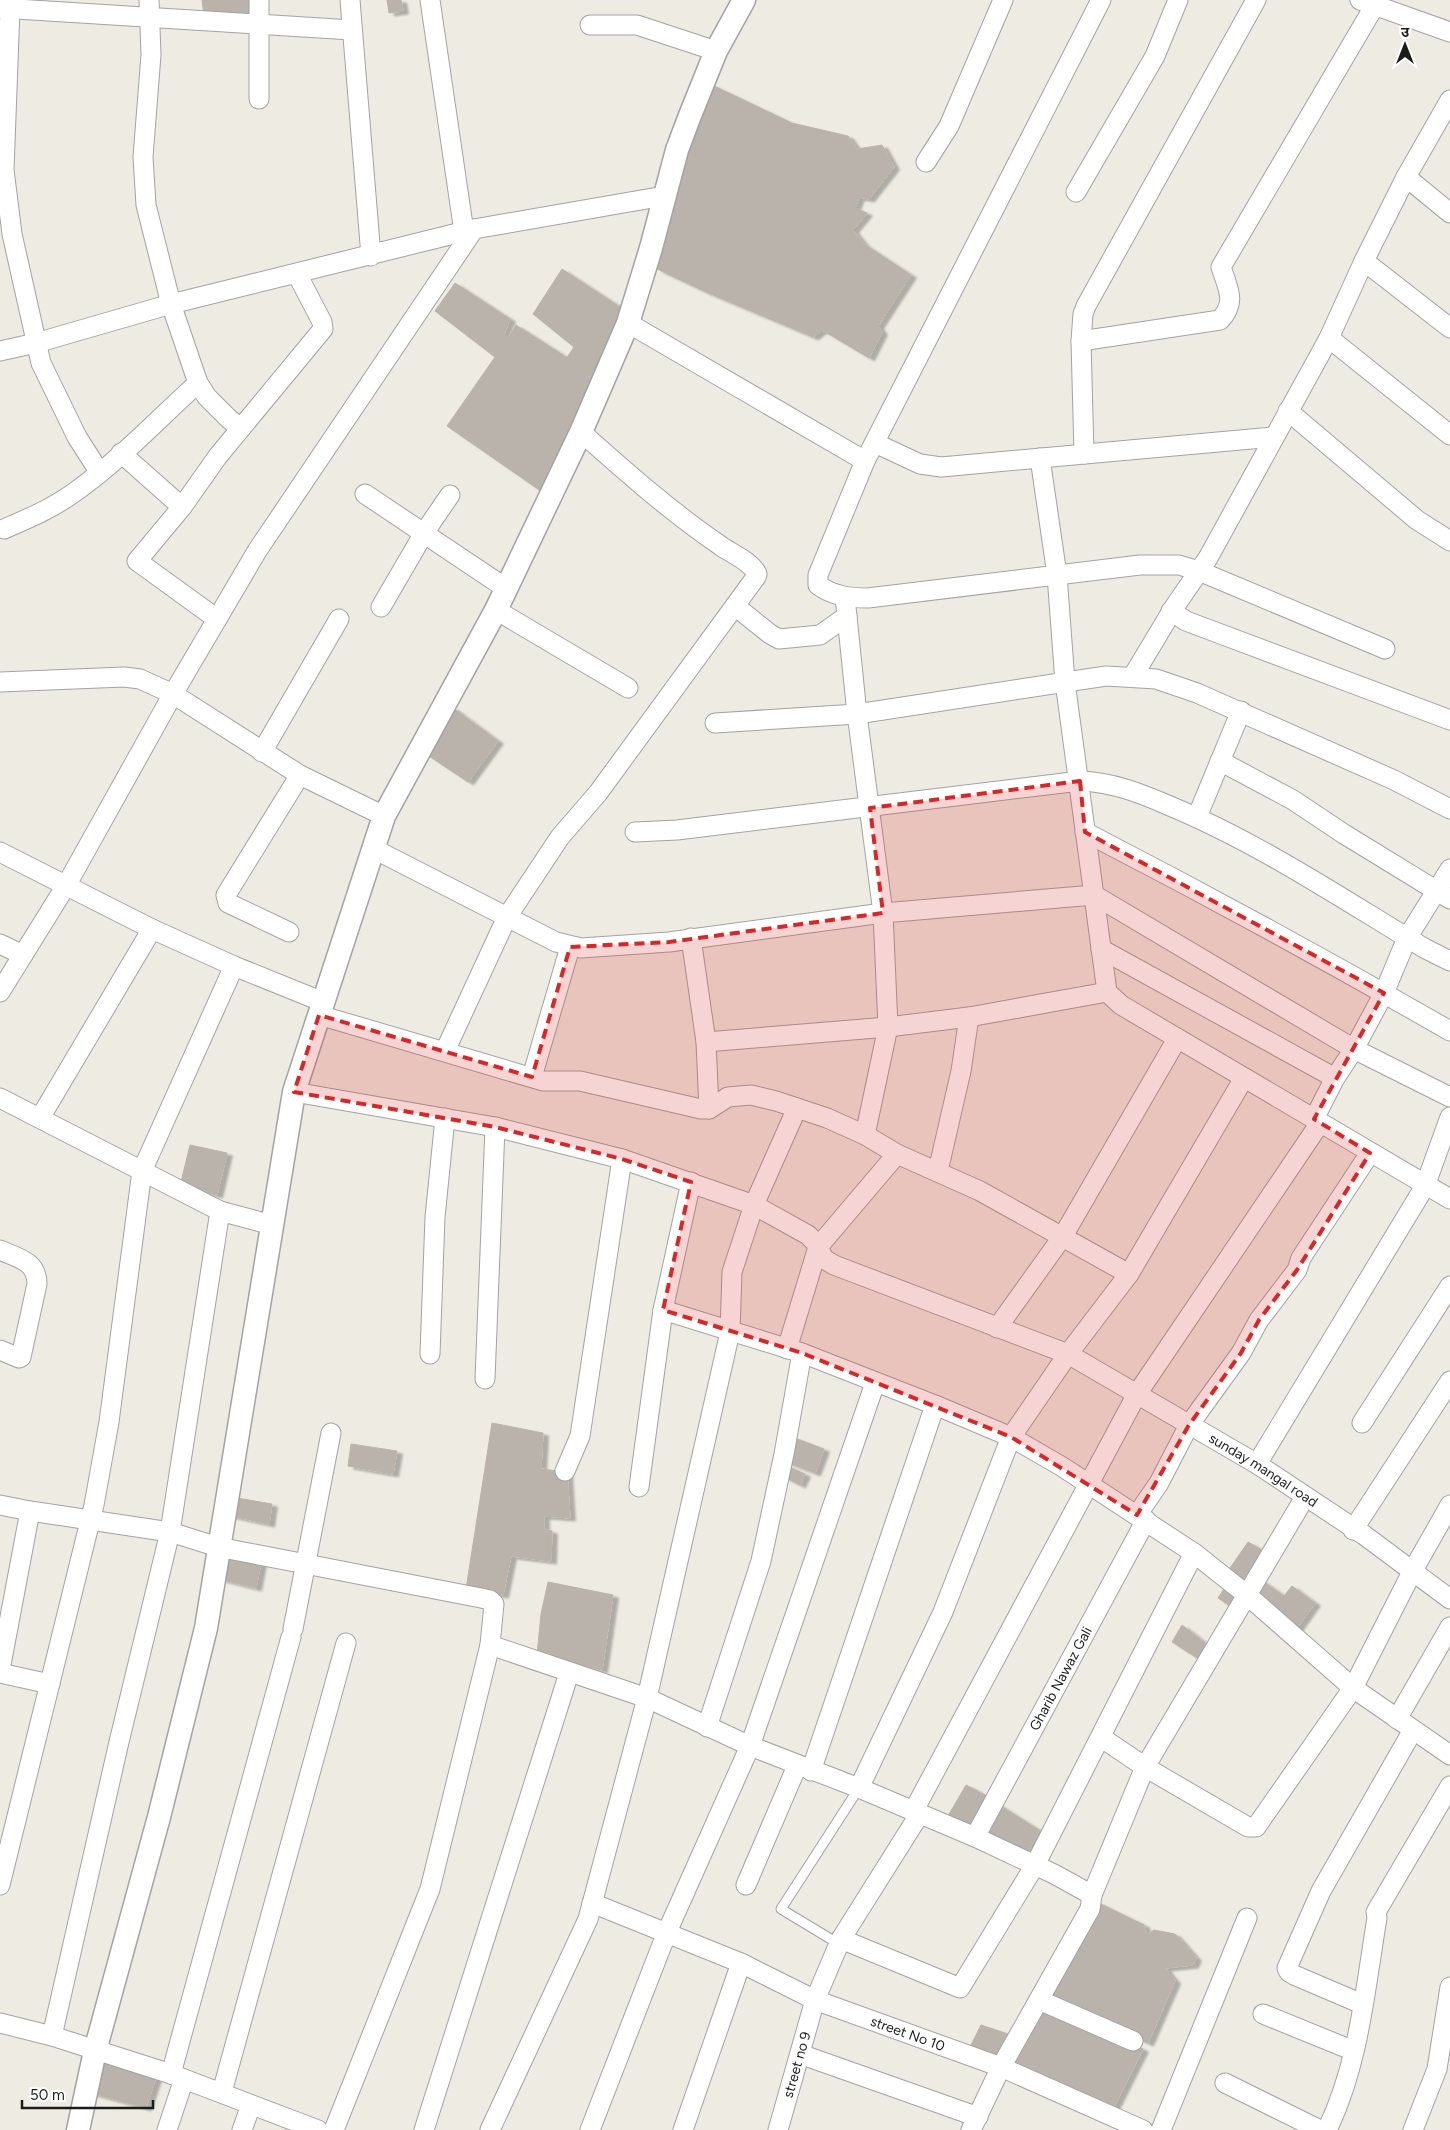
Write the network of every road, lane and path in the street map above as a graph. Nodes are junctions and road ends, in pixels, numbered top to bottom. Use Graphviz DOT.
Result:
graph roads {
  1 [pos="259,0"];
  2 [pos="350,0"];
  3 [pos="430,0"];
  4 [pos="744,0"];
  5 [pos="1002,0"];
  6 [pos="1101,0"];
  7 [pos="1178,0"];
  8 [pos="1256,0"];
  9 [pos="1367,3"];
  10 [pos="5,8"];
  11 [pos="149,9"];
  12 [pos="259,25"];
  13 [pos="590,25"];
  14 [pos="352,30"];
  15 [pos="1450,32"];
  16 [pos="716,51"];
  17 [pos="258,99"];
  18 [pos="1450,100"];
  19 [pos="926,162"];
  20 [pos="1406,177"];
  21 [pos="1076,192"];
  22 [pos="664,196"];
  23 [pos="1450,213"];
  24 [pos="469,230"];
  25 [pos="370,256"];
  26 [pos="1364,261"];
  27 [pos="297,274"];
  28 [pos="171,304"];
  29 [pos="628,323"];
  30 [pos="1450,328"];
  31 [pos="1330,338"];
  32 [pos="1081,341"];
  33 [pos="36,343"];
  34 [pos="0,351"];
  35 [pos="198,383"];
  36 [pos="1288,411"];
  37 [pos="241,428"];
  38 [pos="581,432"];
  39 [pos="1450,435"];
  40 [pos="1273,437"];
  41 [pos="875,443"];
  42 [pos="121,453"];
  43 [pos="1084,454"];
  44 [pos="1040,458"];
  45 [pos="865,461"];
  46 [pos="100,473"];
  47 [pos="365,494"];
  48 [pos="450,494"];
  49 [pos="182,507"];
  50 [pos="4,529"];
  51 [pos="424,533"];
  52 [pos="1450,541"];
  53 [pos="1199,571"];
  54 [pos="1057,575"];
  55 [pos="506,589"];
  56 [pos="845,597"];
  57 [pos="735,606"];
  58 [pos="381,607"];
  59 [pos="496,610"];
  60 [pos="1171,611"];
  61 [pos="847,616"];
  62 [pos="217,619"];
  63 [pos="339,619"];
  64 [pos="1385,649"];
  65 [pos="1133,676"];
  66 [pos="0,682"];
  67 [pos="1066,682"];
  68 [pos="628,688"];
  69 [pos="173,694"];
  70 [pos="1241,711"];
  71 [pos="857,714"];
  72 [pos="1450,720"];
  73 [pos="715,723"];
  74 [pos="262,752"];
  75 [pos="1220,761"];
  76 [pos="300,775"];
  77 [pos="1080,781"];
  78 [pos="870,808"];
  79 [pos="1450,809"];
  80 [pos="384,816"];
  81 [pos="1196,817"];
  82 [pos="635,832"];
  83 [pos="1085,832"];
  84 [pos="374,849"];
  85 [pos="0,852"];
  86 [pos="1450,868"];
  87 [pos="67,884"];
  88 [pos="1094,894"];
  89 [pos="1443,895"];
  90 [pos="883,913"];
  91 [pos="507,917"];
  92 [pos="152,929"];
  93 [pos="289,932"];
  94 [pos="692,938"];
  95 [pos="1407,938"];
  96 [pos="0,944"];
  97 [pos="570,947"];
  98 [pos="1101,949"];
  99 [pos="23,955"];
  100 [pos="1450,961"];
  101 [pos="234,966"];
  102 [pos="0,991"];
  103 [pos="1107,992"];
  104 [pos="1384,992"];
  105 [pos="321,1009"];
  106 [pos="969,1017"];
  107 [pos="888,1027"];
  108 [pos="1450,1031"];
  109 [pos="1177,1039"];
  110 [pos="706,1042"];
  111 [pos="1354,1048"];
  112 [pos="445,1051"];
  113 [pos="532,1077"];
  114 [pos="1244,1078"];
  115 [pos="1335,1078"];
  116 [pos="294,1092"];
  117 [pos="1450,1097"];
  118 [pos="0,1098"];
  119 [pos="797,1108"];
  120 [pos="710,1109"];
  121 [pos="1450,1117"];
  122 [pos="40,1118"];
  123 [pos="445,1118"];
  124 [pos="1317,1121"];
  125 [pos="495,1127"];
  126 [pos="865,1135"];
  127 [pos="1370,1153"];
  128 [pos="897,1154"];
  129 [pos="622,1159"];
  130 [pos="142,1171"];
  131 [pos="938,1171"];
  132 [pos="691,1182"];
  133 [pos="1425,1186"];
  134 [pos="1450,1199"];
  135 [pos="754,1205"];
  136 [pos="220,1212"];
  137 [pos="272,1226"];
  138 [pos="1063,1236"];
  139 [pos="818,1247"];
  140 [pos="0,1250"];
  141 [pos="1129,1274"];
  142 [pos="1450,1286"];
  143 [pos="663,1310"];
  144 [pos="997,1328"];
  145 [pos="730,1332"];
  146 [pos="0,1350"];
  147 [pos="795,1351"];
  148 [pos="430,1354"];
  149 [pos="1068,1354"];
  150 [pos="485,1379"];
  151 [pos="1450,1381"];
  152 [pos="875,1383"];
  153 [pos="1137,1394"];
  154 [pos="935,1405"];
  155 [pos="1362,1423"];
  156 [pos="1189,1425"];
  157 [pos="331,1433"];
  158 [pos="1011,1437"];
  159 [pos="1256,1464"];
  160 [pos="565,1471"];
  161 [pos="1087,1484"];
  162 [pos="639,1487"];
  163 [pos="1305,1497"];
  164 [pos="0,1505"];
  165 [pos="1450,1505"];
  166 [pos="30,1512"];
  167 [pos="1142,1518"];
  168 [pos="91,1520"];
  169 [pos="1353,1530"];
  170 [pos="170,1532"];
  171 [pos="218,1547"];
  172 [pos="1194,1553"];
  173 [pos="305,1564"];
  174 [pos="1412,1572"];
  175 [pos="1247,1595"];
  176 [pos="1450,1599"];
  177 [pos="1450,1627"];
  178 [pos="346,1643"];
  179 [pos="490,1645"];
  180 [pos="0,1670"];
  181 [pos="569,1673"];
  182 [pos="0,1674"];
  183 [pos="50,1684"];
  184 [pos="1353,1688"];
  185 [pos="647,1698"];
  186 [pos="1397,1718"];
  187 [pos="707,1727"];
  188 [pos="1413,1730"];
  189 [pos="1102,1738"];
  190 [pos="750,1746"];
  191 [pos="1448,1748"];
  192 [pos="1144,1767"];
  193 [pos="804,1768"];
  194 [pos="1450,1786"];
  195 [pos="859,1788"];
  196 [pos="916,1813"];
  197 [pos="974,1837"];
  198 [pos="1035,1865"];
  199 [pos="0,1885"];
  200 [pos="746,1885"];
  201 [pos="1092,1895"];
  202 [pos="592,1903"];
  203 [pos="1246,1918"];
  204 [pos="667,1932"];
  205 [pos="840,1941"];
  206 [pos="741,1963"];
  207 [pos="1450,1987"];
  208 [pos="815,2000"];
  209 [pos="1039,2000"];
  210 [pos="1362,2004"];
  211 [pos="1263,2014"];
  212 [pos="0,2023"];
  213 [pos="52,2036"];
  214 [pos="1134,2041"];
  215 [pos="96,2051"];
  216 [pos="1354,2051"];
  217 [pos="800,2054"];
  218 [pos="1000,2067"];
  219 [pos="178,2076"];
  220 [pos="1225,2083"];
  221 [pos="222,2092"];
  222 [pos="251,2105"];
  223 [pos="978,2125"];
  224 [pos="78,2130"];
  225 [pos="167,2130"];
  226 [pos="242,2130"];
  227 [pos="318,2130"];
  228 [pos="334,2130"];
  229 [pos="424,2130"];
  230 [pos="490,2130"];
  231 [pos="590,2130"];
  232 [pos="682,2130"];
  233 [pos="778,2130"];
  234 [pos="1144,2130"];
  235 [pos="1161,2130"];
  236 [pos="1320,2130"];
  237 [pos="1327,2130"];
  238 [pos="1413,2130"];
  1 -- 12 [label="street"];
  2 -- 14 [label="street"];
  3 -- 24 [label="street"];
  4 -- 16 [label="street"];
  5 -- 19 [label="street"];
  6 -- 41 [label="street"];
  7 -- 21 [label="street"];
  8 -- 32 [label="street"];
  9 -- 15 [label="street"];
  9 -- 32 [label="street"];
  10 -- 11 [label="street"];
  10 -- 33 [label="street"];
  11 -- 12 [label="street"];
  11 -- 28 [label="street"];
  12 -- 14 [label="street"];
  12 -- 17 [label="street"];
  13 -- 16 [label="street"];
  14 -- 25 [label="street"];
  16 -- 22 [label="street"];
  18 -- 20 [label="street"];
  20 -- 23 [label="street"];
  20 -- 26 [label="street"];
  22 -- 24 [label="street"];
  22 -- 29 [label="street"];
  24 -- 25 [label="street"];
  24 -- 62 [label="street"];
  25 -- 27 [label="street"];
  26 -- 30 [label="street"];
  26 -- 31 [label="street"];
  27 -- 28 [label="street"];
  27 -- 37 [label="street"];
  28 -- 33 [label="street"];
  28 -- 35 [label="street"];
  29 -- 38 [label="street"];
  29 -- 45 [label="street"];
  31 -- 36 [label="street"];
  31 -- 39 [label="street"];
  32 -- 43 [label="street"];
  33 -- 34 [label="street"];
  33 -- 46 [label="street"];
  35 -- 37 [label="street"];
  35 -- 42 [label="street"];
  36 -- 40 [label="street"];
  36 -- 52 [label="street"];
  37 -- 49 [label="street"];
  38 -- 55 [label="street"];
  38 -- 57 [label="street"];
  40 -- 43 [label="street"];
  40 -- 53 [label="street"];
  41 -- 44 [label="street"];
  41 -- 45 [label="street"];
  42 -- 46 [label="street"];
  42 -- 49 [label="street"];
  43 -- 44 [label="street"];
  44 -- 54 [label="street"];
  45 -- 56 [label="street"];
  46 -- 50 [label="street"];
  47 -- 51 [label="street"];
  48 -- 51 [label="street"];
  49 -- 62 [label="street"];
  51 -- 55 [label="street"];
  51 -- 58 [label="street"];
  53 -- 54 [label="street"];
  53 -- 60 [label="street"];
  53 -- 64 [label="street"];
  54 -- 56 [label="street"];
  54 -- 67 [label="street"];
  55 -- 59 [label="street"];
  56 -- 61 [label="street"];
  57 -- 61 [label="street"];
  57 -- 91 [label="street"];
  59 -- 68 [label="street"];
  59 -- 80 [label="street"];
  60 -- 65 [label="street"];
  60 -- 72 [label="street"];
  61 -- 71 [label="street"];
  62 -- 69 [label="street"];
  63 -- 74 [label="street"];
  65 -- 67 [label="street"];
  65 -- 70 [label="street"];
  66 -- 69 [label="street"];
  67 -- 71 [label="street"];
  67 -- 77 [label="street"];
  69 -- 74 [label="street"];
  69 -- 87 [label="street"];
  70 -- 75 [label="street"];
  70 -- 79 [label="street"];
  71 -- 73 [label="street"];
  71 -- 78 [label="street"];
  74 -- 76 [label="street"];
  75 -- 81 [label="street"];
  75 -- 89 [label="street"];
  76 -- 80 [label="street"];
  76 -- 93 [label="street"];
  77 -- 78 [label="street"];
  77 -- 81 [label="street"];
  77 -- 83 [label="street"];
  78 -- 82 [label="street"];
  78 -- 90 [label="street"];
  80 -- 84 [label="street"];
  81 -- 95 [label="street"];
  83 -- 88 [label="street"];
  83 -- 104 [label="street"];
  84 -- 91 [label="street"];
  84 -- 105 [label="street"];
  85 -- 87 [label="street"];
  86 -- 89 [label="street, street no 9"];
  87 -- 92 [label="street"];
  87 -- 99 [label="street"];
  88 -- 90 [label="street"];
  88 -- 98 [label="street"];
  88 -- 111 [label="street"];
  89 -- 95 [label="street, street no 9"];
  90 -- 94 [label="street"];
  90 -- 107 [label="street"];
  91 -- 97 [label="street"];
  91 -- 112 [label="street"];
  92 -- 101 [label="street"];
  92 -- 122 [label="street"];
  94 -- 97 [label="street"];
  94 -- 110 [label="street"];
  95 -- 100 [label="street"];
  95 -- 104 [label="street, street no 9"];
  96 -- 99 [label="street"];
  97 -- 113 [label="street"];
  98 -- 103 [label="street"];
  98 -- 115 [label="street"];
  99 -- 102 [label="street"];
  101 -- 105 [label="street"];
  101 -- 130 [label="street"];
  103 -- 106 [label="street"];
  103 -- 109 [label="street"];
  104 -- 108 [label="street"];
  104 -- 111 [label="street, street no 9"];
  105 -- 112 [label="street"];
  105 -- 116 [label="street"];
  106 -- 107 [label="street"];
  106 -- 131 [label="street"];
  107 -- 110 [label="street"];
  107 -- 126 [label="street"];
  109 -- 114 [label="street"];
  109 -- 138 [label="street"];
  110 -- 120 [label="street"];
  111 -- 115 [label="street, street no 9"];
  111 -- 117 [label="street"];
  112 -- 113 [label="street"];
  113 -- 120 [label="street"];
  114 -- 124 [label="street"];
  114 -- 141 [label="street"];
  115 -- 124 [label="street, street no 9"];
  116 -- 123 [label="street, sunday mangal road"];
  116 -- 137 [label="street"];
  118 -- 122 [label="street"];
  119 -- 120 [label="street"];
  119 -- 126 [label="street"];
  119 -- 135 [label="street"];
  121 -- 133 [label="street"];
  122 -- 130 [label="street"];
  123 -- 125 [label="street, sunday mangal road"];
  123 -- 148 [label="street"];
  124 -- 127 [label="street"];
  124 -- 153 [label="street, street no 9"];
  125 -- 129 [label="street, sunday mangal road"];
  125 -- 150 [label="street"];
  126 -- 128 [label="street"];
  127 -- 133 [label="street"];
  127 -- 156 [label="street, Gharib Nawaz Gali"];
  128 -- 131 [label="street"];
  128 -- 139 [label="street"];
  129 -- 132 [label="street, sunday mangal road"];
  129 -- 160 [label="street"];
  130 -- 136 [label="street"];
  130 -- 168 [label="street"];
  131 -- 138 [label="street"];
  132 -- 135 [label="street, sunday mangal road"];
  132 -- 143 [label="street"];
  133 -- 134 [label="street"];
  133 -- 159 [label="street"];
  135 -- 139 [label="street, sunday mangal road"];
  135 -- 145 [label="street"];
  136 -- 137 [label="street"];
  136 -- 170 [label="street"];
  137 -- 171 [label="street"];
  138 -- 141 [label="street"];
  138 -- 144 [label="street"];
  139 -- 144 [label="street, sunday mangal road"];
  139 -- 147 [label="street"];
  140 -- 146 [label="street"];
  141 -- 149 [label="street"];
  142 -- 155 [label="street"];
  143 -- 145 [label="street"];
  143 -- 162 [label="street"];
  144 -- 149 [label="street, sunday mangal road"];
  145 -- 147 [label="street"];
  145 -- 185 [label="street"];
  147 -- 152 [label="street"];
  147 -- 187 [label="street"];
  149 -- 153 [label="street, sunday mangal road"];
  149 -- 158 [label="street"];
  151 -- 169 [label="street"];
  152 -- 154 [label="street"];
  152 -- 190 [label="street"];
  153 -- 156 [label="street, sunday mangal road"];
  153 -- 161 [label="street, street no 9"];
  154 -- 158 [label="street"];
  154 -- 193 [label="street"];
  156 -- 159 [label="street, sunday mangal road"];
  156 -- 167 [label="street, Gharib Nawaz Gali"];
  157 -- 173 [label="street"];
  158 -- 161 [label="street"];
  158 -- 195 [label="street"];
  159 -- 163 [label="street, sunday mangal road"];
  161 -- 167 [label="street"];
  161 -- 196 [label="street, street no 9"];
  163 -- 169 [label="street, sunday mangal road"];
  163 -- 175 [label="street"];
  164 -- 166 [label="street"];
  165 -- 174 [label="street"];
  166 -- 168 [label="street"];
  166 -- 180 [label="street"];
  167 -- 172 [label="street"];
  167 -- 197 [label="street, Gharib Nawaz Gali"];
  168 -- 170 [label="street"];
  168 -- 183 [label="street"];
  169 -- 174 [label="street, sunday mangal road"];
  170 -- 171 [label="street"];
  170 -- 213 [label="street"];
  171 -- 173 [label="street"];
  171 -- 215 [label="street"];
  172 -- 175 [label="street"];
  172 -- 189 [label="street"];
  173 -- 179 [label="street"];
  173 -- 219 [label="street"];
  174 -- 176 [label="street, sunday mangal road"];
  174 -- 184 [label="street"];
  175 -- 184 [label="street"];
  175 -- 192 [label="street"];
  177 -- 186 [label="street"];
  178 -- 221 [label="street"];
  179 -- 181 [label="street"];
  179 -- 228 [label="street"];
  181 -- 185 [label="street"];
  181 -- 229 [label="street"];
  182 -- 183 [label="street"];
  183 -- 199 [label="street"];
  184 -- 186 [label="street"];
  184 -- 192 [label="street"];
  185 -- 187 [label="street"];
  185 -- 202 [label="street"];
  186 -- 188 [label="street"];
  187 -- 190 [label="street"];
  188 -- 191 [label="street"];
  188 -- 210 [label="street"];
  189 -- 192 [label="street"];
  189 -- 198 [label="street"];
  190 -- 193 [label="street"];
  190 -- 204 [label="street"];
  192 -- 201 [label="street"];
  193 -- 195 [label="street"];
  193 -- 200 [label="street"];
  194 -- 210 [label="street"];
  195 -- 196 [label="street"];
  195 -- 205 [label="lane"];
  196 -- 197 [label="street"];
  196 -- 205 [label="street, street no 9"];
  197 -- 198 [label="street"];
  198 -- 201 [label="street"];
  198 -- 205 [label="street"];
  201 -- 209 [label="street"];
  202 -- 204 [label="street, street No 10"];
  202 -- 230 [label="street"];
  203 -- 235 [label="street"];
  204 -- 206 [label="street, street No 10"];
  204 -- 231 [label="street"];
  205 -- 208 [label="street, street no 9"];
  206 -- 208 [label="street, street No 10"];
  206 -- 232 [label="street"];
  207 -- 238 [label="street"];
  208 -- 217 [label="street, street no 9"];
  208 -- 218 [label="street, street No 10"];
  209 -- 214 [label="street"];
  209 -- 218 [label="street"];
  210 -- 216 [label="street"];
  211 -- 216 [label="street"];
  212 -- 213 [label="street"];
  213 -- 215 [label="street"];
  215 -- 219 [label="street"];
  215 -- 224 [label="street"];
  216 -- 237 [label="street"];
  217 -- 223 [label="street"];
  217 -- 233 [label="street, street no 9"];
  218 -- 223 [label="street"];
  218 -- 234 [label="street, street No 10"];
  219 -- 221 [label="street"];
  219 -- 225 [label="street"];
  220 -- 236 [label="street"];
  221 -- 222 [label="street"];
  222 -- 226 [label="street"];
  222 -- 227 [label="street"];
}
